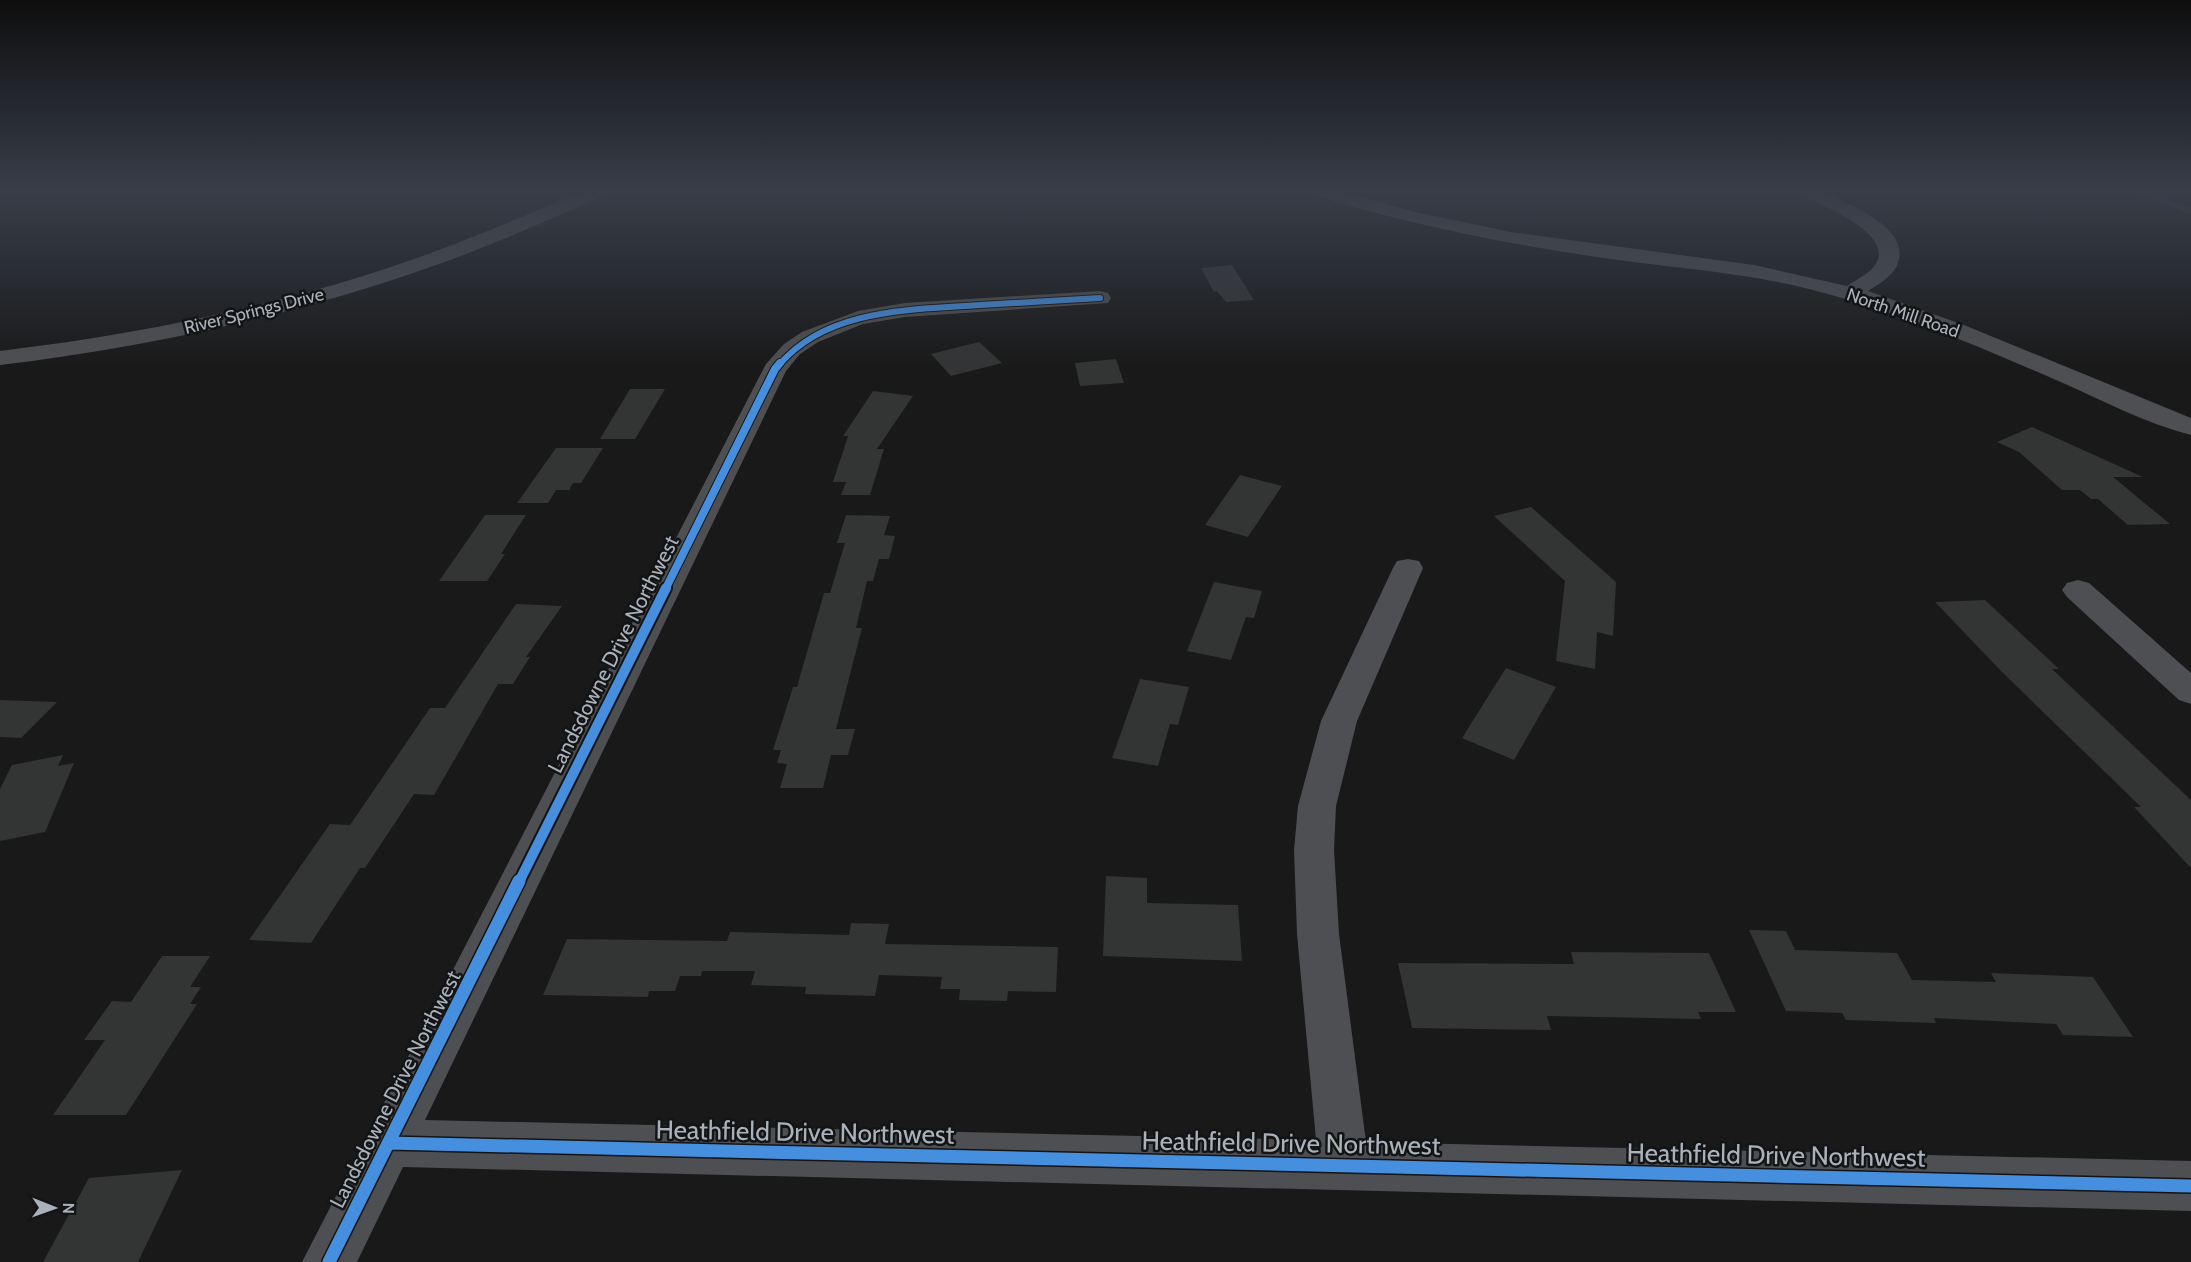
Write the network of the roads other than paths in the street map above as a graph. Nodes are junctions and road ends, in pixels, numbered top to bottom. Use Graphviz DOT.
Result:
graph roads {
  1 [pos="457,250"];
  2 [pos="1589,250"];
  3 [pos="1891,250"];
  4 [pos="1850,293"];
  5 [pos="1100,298"];
  6 [pos="0,358"];
  7 [pos="2191,427"];
  8 [pos="1408,568"];
  9 [pos="2078,590"];
  10 [pos="2191,692"];
  11 [pos="389,1143"];
  12 [pos="1344,1166"];
  13 [pos="2191,1186"];
  14 [pos="329,1262"];
  1 -- 6 [label="street, River Springs Drive"];
  2 -- 4 [label="street, North Mill Road"];
  3 -- 4 [label="street"];
  4 -- 7 [label="street, North Mill Road"];
  5 -- 11 [label="street, Landsdowne Drive Northwest"];
  8 -- 12 [label="street"];
  9 -- 10 [label="street"];
  11 -- 12 [label="street, Heathfield Drive Northwest"];
  11 -- 14 [label="street, Landsdowne Drive Northwest"];
  12 -- 13 [label="street, Heathfield Drive Northwest"];
}
